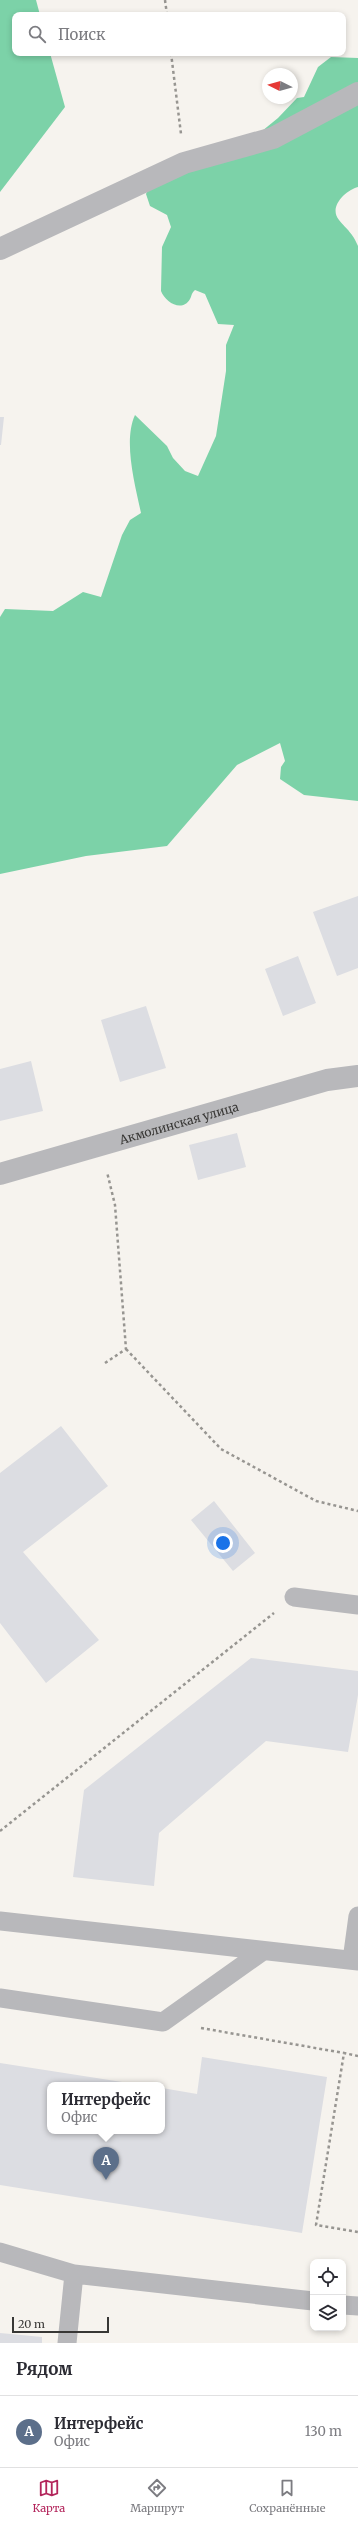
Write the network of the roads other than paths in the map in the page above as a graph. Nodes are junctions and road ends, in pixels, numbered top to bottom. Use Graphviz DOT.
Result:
graph roads {
  1 [pos="358,93"];
  2 [pos="0,249"];
  3 [pos="358,1076"];
  4 [pos="0,1174"];
  5 [pos="294,1597"];
  6 [pos="358,1605"];
  7 [pos="358,1916"];
  8 [pos="0,1921"];
  9 [pos="263,1951"];
  10 [pos="355,1960"];
  11 [pos="0,1998"];
  12 [pos="0,2252"];
  13 [pos="74,2274"];
  14 [pos="310,2301"];
  15 [pos="346,2305"];
  16 [pos="358,2306"];
  17 [pos="67,2343"];
  1 -- 2 [label="street"];
  3 -- 4 [label="street, Акмолинская улица"];
  5 -- 6 [label="lane"];
  7 -- 10 [label="lane"];
  8 -- 9 [label="lane"];
  9 -- 10 [label="lane"];
  9 -- 11 [label="lane"];
  12 -- 13 [label="lane"];
  13 -- 14 [label="lane"];
  13 -- 17 [label="lane"];
  15 -- 16 [label="lane"];
}
